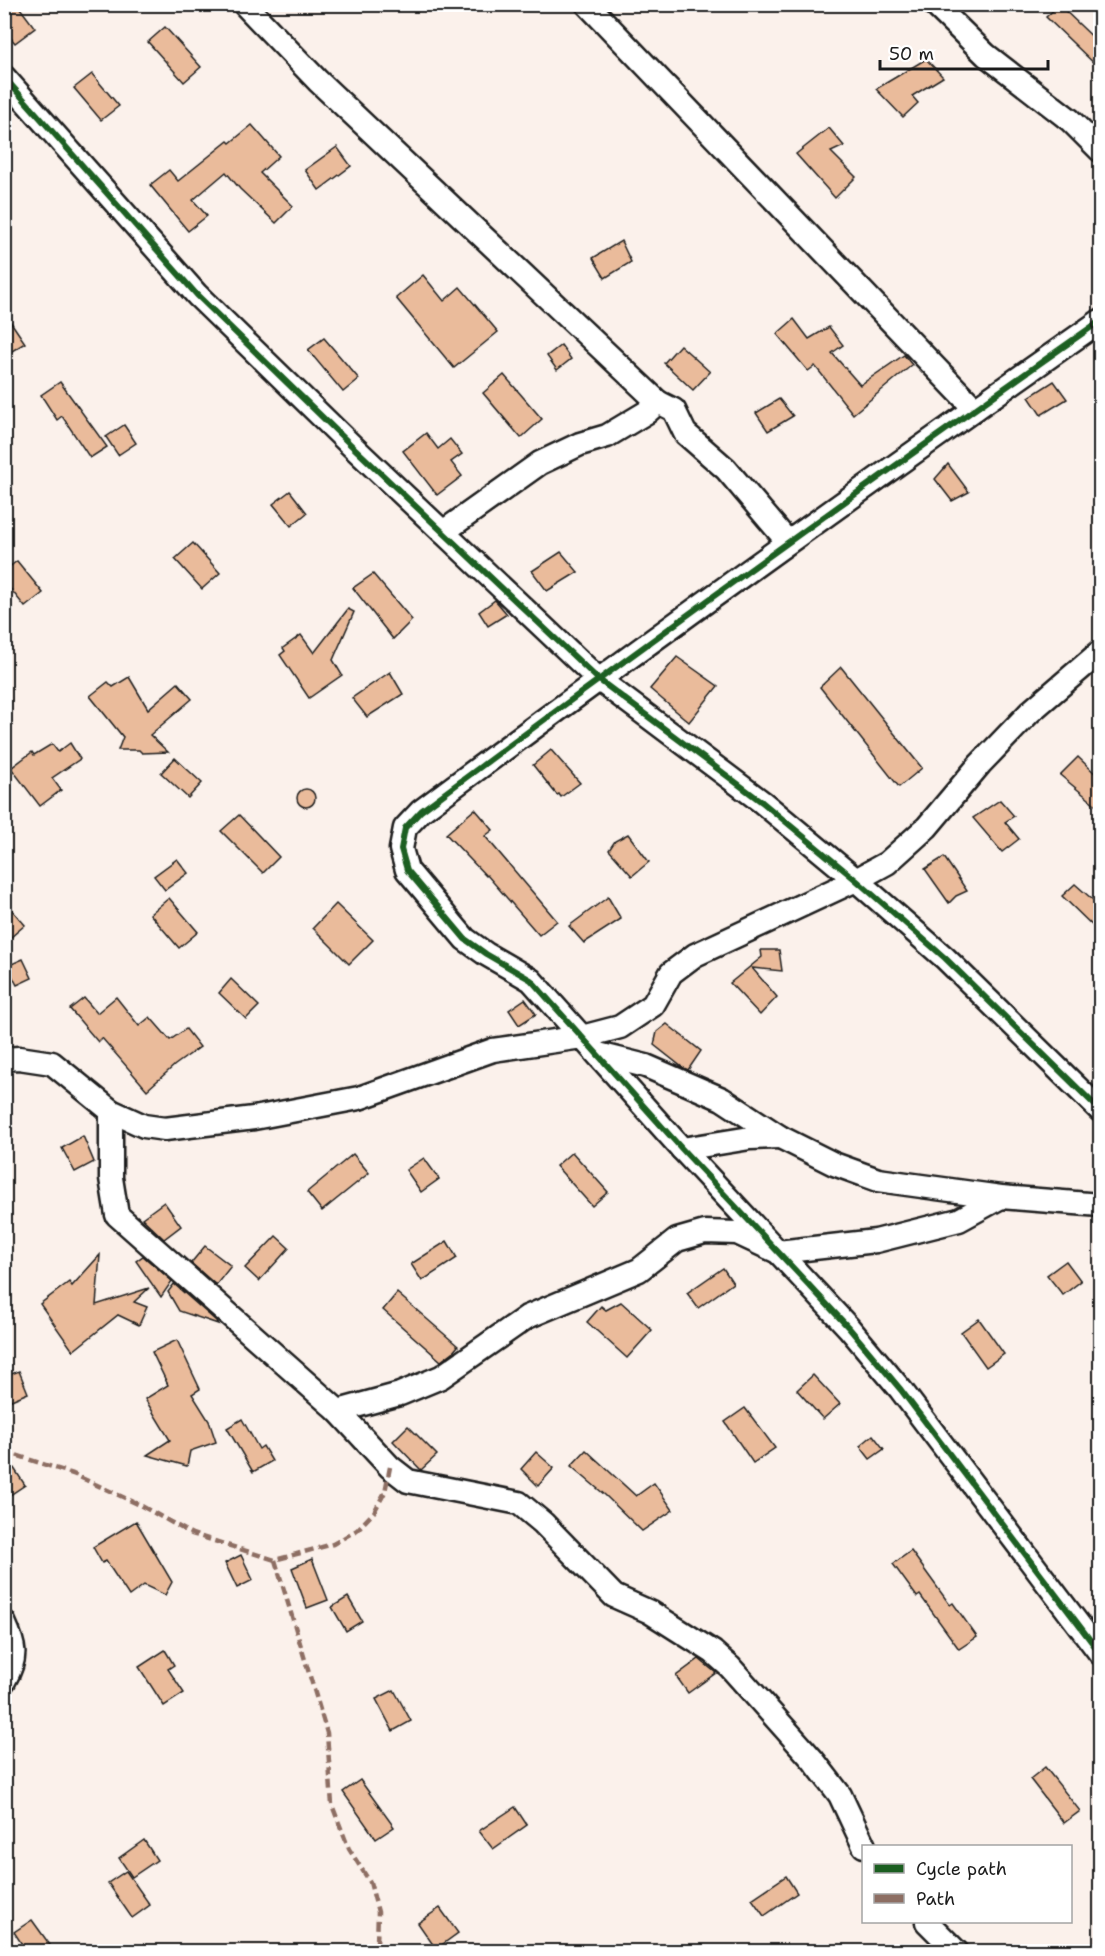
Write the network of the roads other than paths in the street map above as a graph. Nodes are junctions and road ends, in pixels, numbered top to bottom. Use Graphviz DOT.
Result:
graph roads {
  1 [pos="244,4"];
  2 [pos="587,4"];
  3 [pos="934,4"];
  4 [pos="4,77"];
  5 [pos="1101,150"];
  6 [pos="1101,321"];
  7 [pos="658,402"];
  8 [pos="975,409"];
  9 [pos="443,532"];
  10 [pos="788,542"];
  11 [pos="1101,652"];
  12 [pos="598,679"];
  13 [pos="856,880"];
  14 [pos="582,1036"];
  15 [pos="598,1054"];
  16 [pos="4,1059"];
  17 [pos="1101,1110"];
  18 [pos="111,1111"];
  19 [pos="780,1137"];
  20 [pos="682,1149"];
  21 [pos="1001,1197"];
  22 [pos="1101,1206"];
  23 [pos="778,1252"];
  24 [pos="338,1411"];
  25 [pos="4,1622"];
  26 [pos="1101,1653"];
  27 [pos="4,1681"];
  28 [pos="864,1845"];
  29 [pos="928,1923"];
  30 [pos="957,1952"];
  1 -- 7 [label="street"];
  2 -- 8 [label="street"];
  3 -- 5 [label="street"];
  4 -- 9 [label="street"];
  6 -- 8 [label="street"];
  7 -- 9 [label="street"];
  7 -- 10 [label="street"];
  8 -- 10 [label="street"];
  9 -- 12 [label="street"];
  10 -- 12 [label="street"];
  11 -- 13 [label="street"];
  12 -- 13 [label="street"];
  12 -- 14 [label="street"];
  13 -- 14 [label="street"];
  13 -- 17 [label="street"];
  14 -- 15 [label="street"];
  14 -- 18 [label="street"];
  15 -- 19 [label="street"];
  15 -- 20 [label="street"];
  16 -- 18 [label="street"];
  18 -- 24 [label="street"];
  19 -- 20 [label="street"];
  19 -- 21 [label="street"];
  20 -- 23 [label="street"];
  21 -- 22 [label="street"];
  21 -- 23 [label="street"];
  23 -- 24 [label="street"];
  23 -- 26 [label="street"];
  24 -- 28 [label="street"];
  25 -- 27 [label="street"];
  29 -- 30 [label="street"];
}
